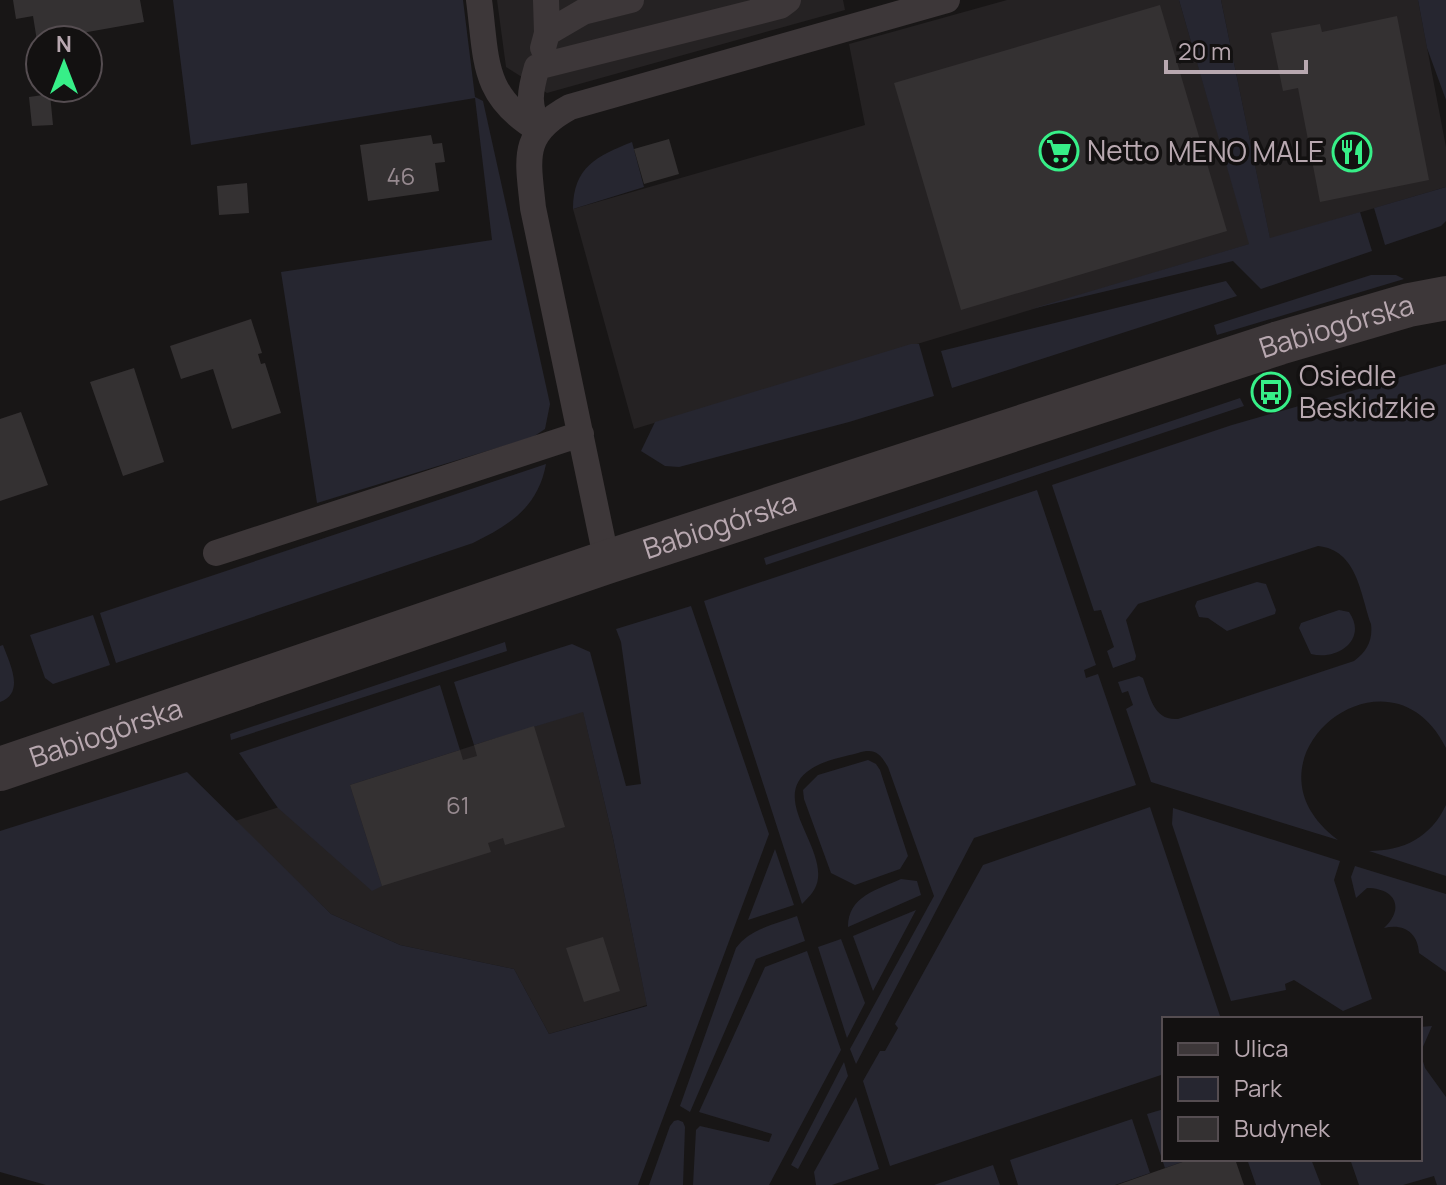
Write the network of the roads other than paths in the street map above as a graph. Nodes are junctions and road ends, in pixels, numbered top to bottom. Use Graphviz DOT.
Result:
graph roads {
  1 [pos="479,0"];
  2 [pos="546,0"];
  3 [pos="788,0"];
  4 [pos="947,0"];
  5 [pos="605,4"];
  6 [pos="547,33"];
  7 [pos="537,67"];
  8 [pos="539,130"];
  9 [pos="1446,298"];
  10 [pos="581,434"];
  11 [pos="216,553"];
  12 [pos="607,562"];
  13 [pos="0,769"];
  1 -- 8 [label="lane"];
  2 -- 6 [label="lane"];
  3 -- 7 [label="lane"];
  4 -- 8 [label="lane"];
  5 -- 6 [label="lane"];
  6 -- 7 [label="lane"];
  7 -- 8 [label="lane"];
  8 -- 10 [label="lane"];
  9 -- 12 [label="street, Babiogórska"];
  10 -- 11 [label="lane"];
  10 -- 12 [label="lane"];
  12 -- 13 [label="street, Babiogórska"];
}
